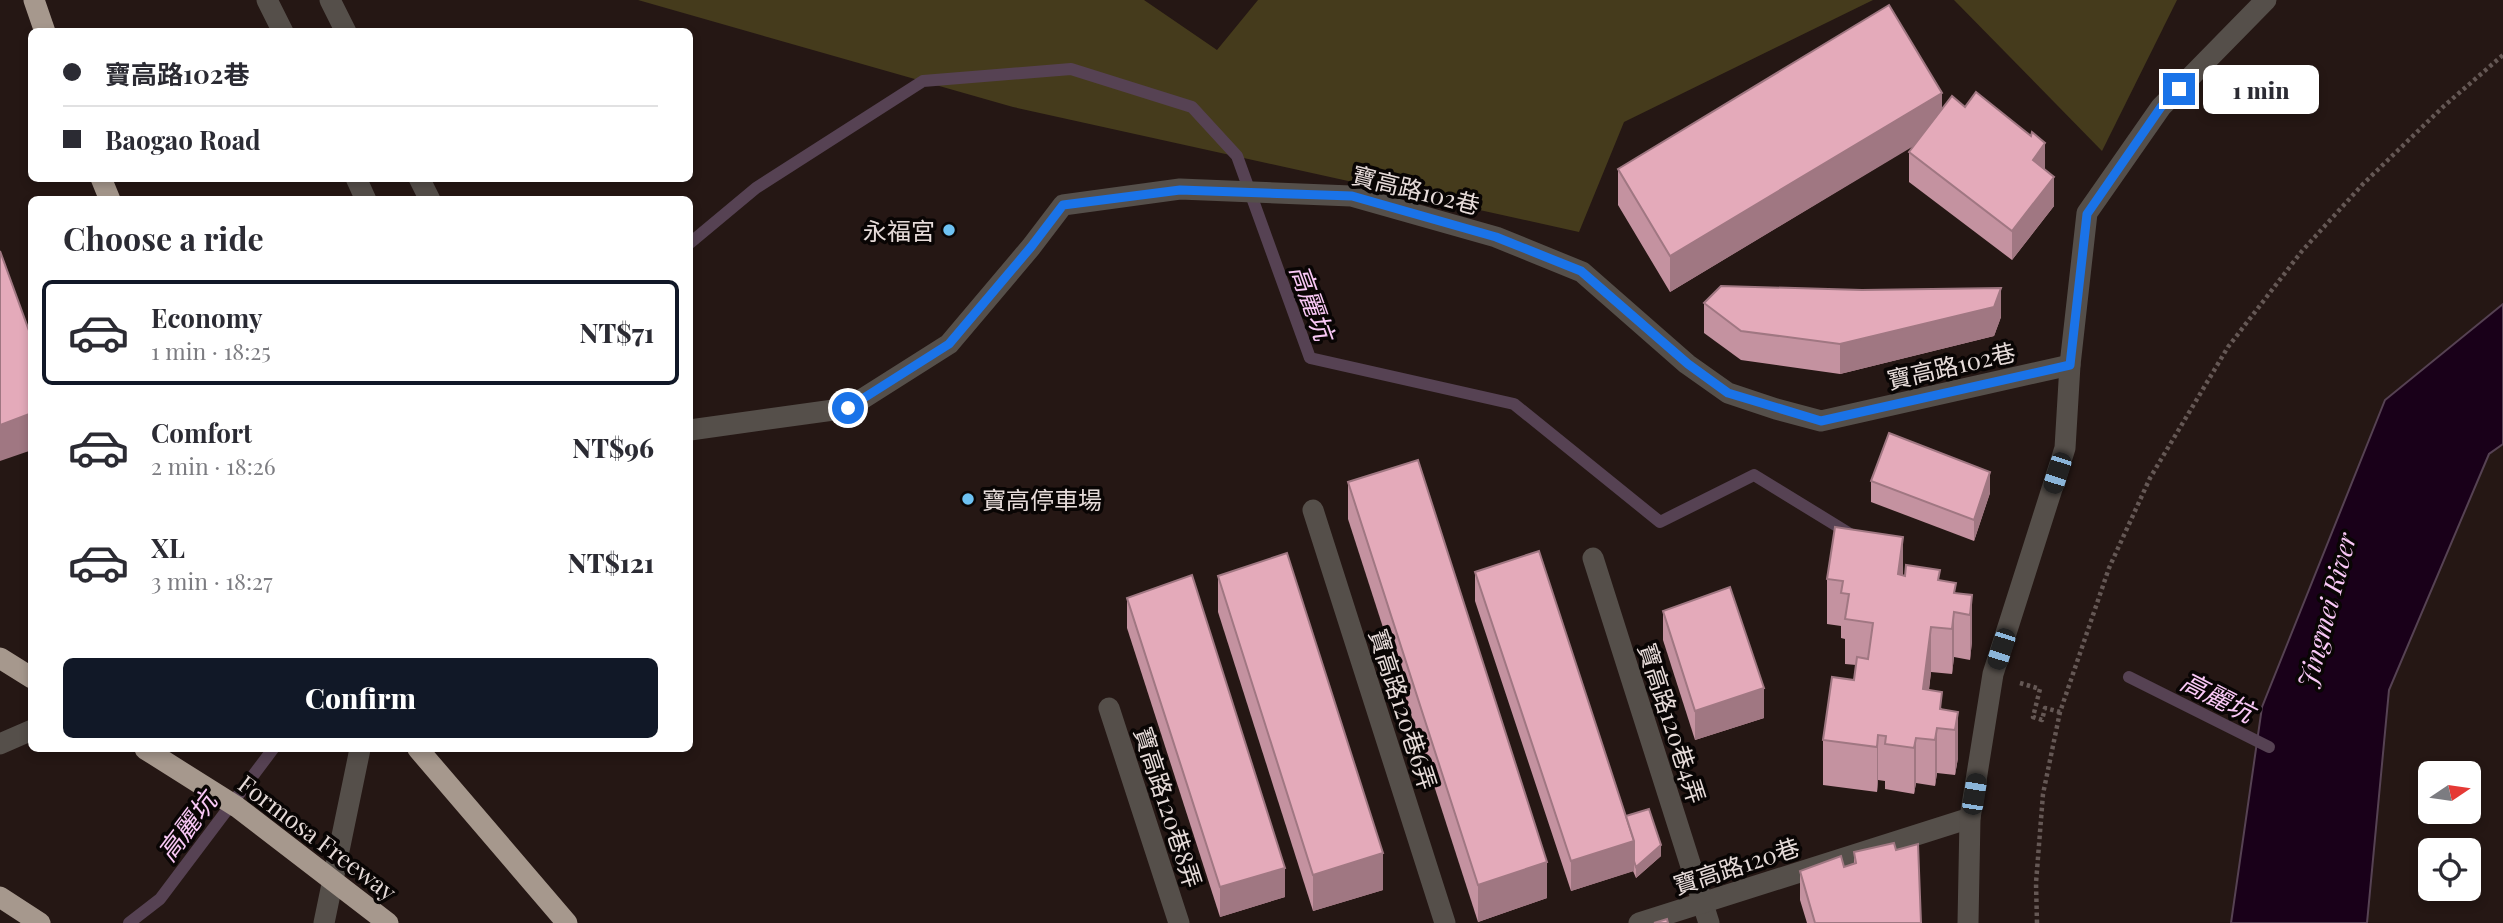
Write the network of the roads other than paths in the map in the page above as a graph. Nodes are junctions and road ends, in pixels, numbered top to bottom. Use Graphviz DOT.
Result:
graph roads {
  1 [pos="34,0"];
  2 [pos="267,0"];
  3 [pos="330,0"];
  4 [pos="2266,0"];
  5 [pos="44,28"];
  6 [pos="281,28"];
  7 [pos="344,28"];
  8 [pos="2070,365"];
  9 [pos="693,430"];
  10 [pos="1314,510"];
  11 [pos="1593,558"];
  12 [pos="0,658"];
  13 [pos="28,676"];
  14 [pos="1109,708"];
  15 [pos="28,732"];
  16 [pos="0,744"];
  17 [pos="150,752"];
  18 [pos="359,752"];
  19 [pos="421,752"];
  20 [pos="1970,818"];
  21 [pos="0,897"];
  22 [pos="1705,913"];
  23 [pos="40,923"];
  24 [pos="324,923"];
  25 [pos="388,923"];
  26 [pos="567,923"];
  27 [pos="1179,923"];
  28 [pos="1445,923"];
  29 [pos="1639,923"];
  30 [pos="1968,923"];
  1 -- 5 [label="highway"];
  2 -- 6 [label="street"];
  3 -- 7 [label="street"];
  4 -- 8 [label="street"];
  8 -- 9 [label="street, 寶高路102巷"];
  8 -- 20 [label="street"];
  10 -- 28 [label="street, 寶高路120巷6弄"];
  11 -- 22 [label="street, 寶高路120巷4弄"];
  12 -- 13 [label="highway"];
  14 -- 27 [label="street, 寶高路120巷8弄"];
  15 -- 16 [label="street"];
  17 -- 25 [label="highway, Formosa Freeway, bridge"];
  18 -- 24 [label="street"];
  19 -- 26 [label="highway"];
  20 -- 22 [label="street, 寶高路120巷"];
  20 -- 30 [label="street"];
  21 -- 23 [label="highway"];
  22 -- 29 [label="street, 寶高路120巷"];
}
